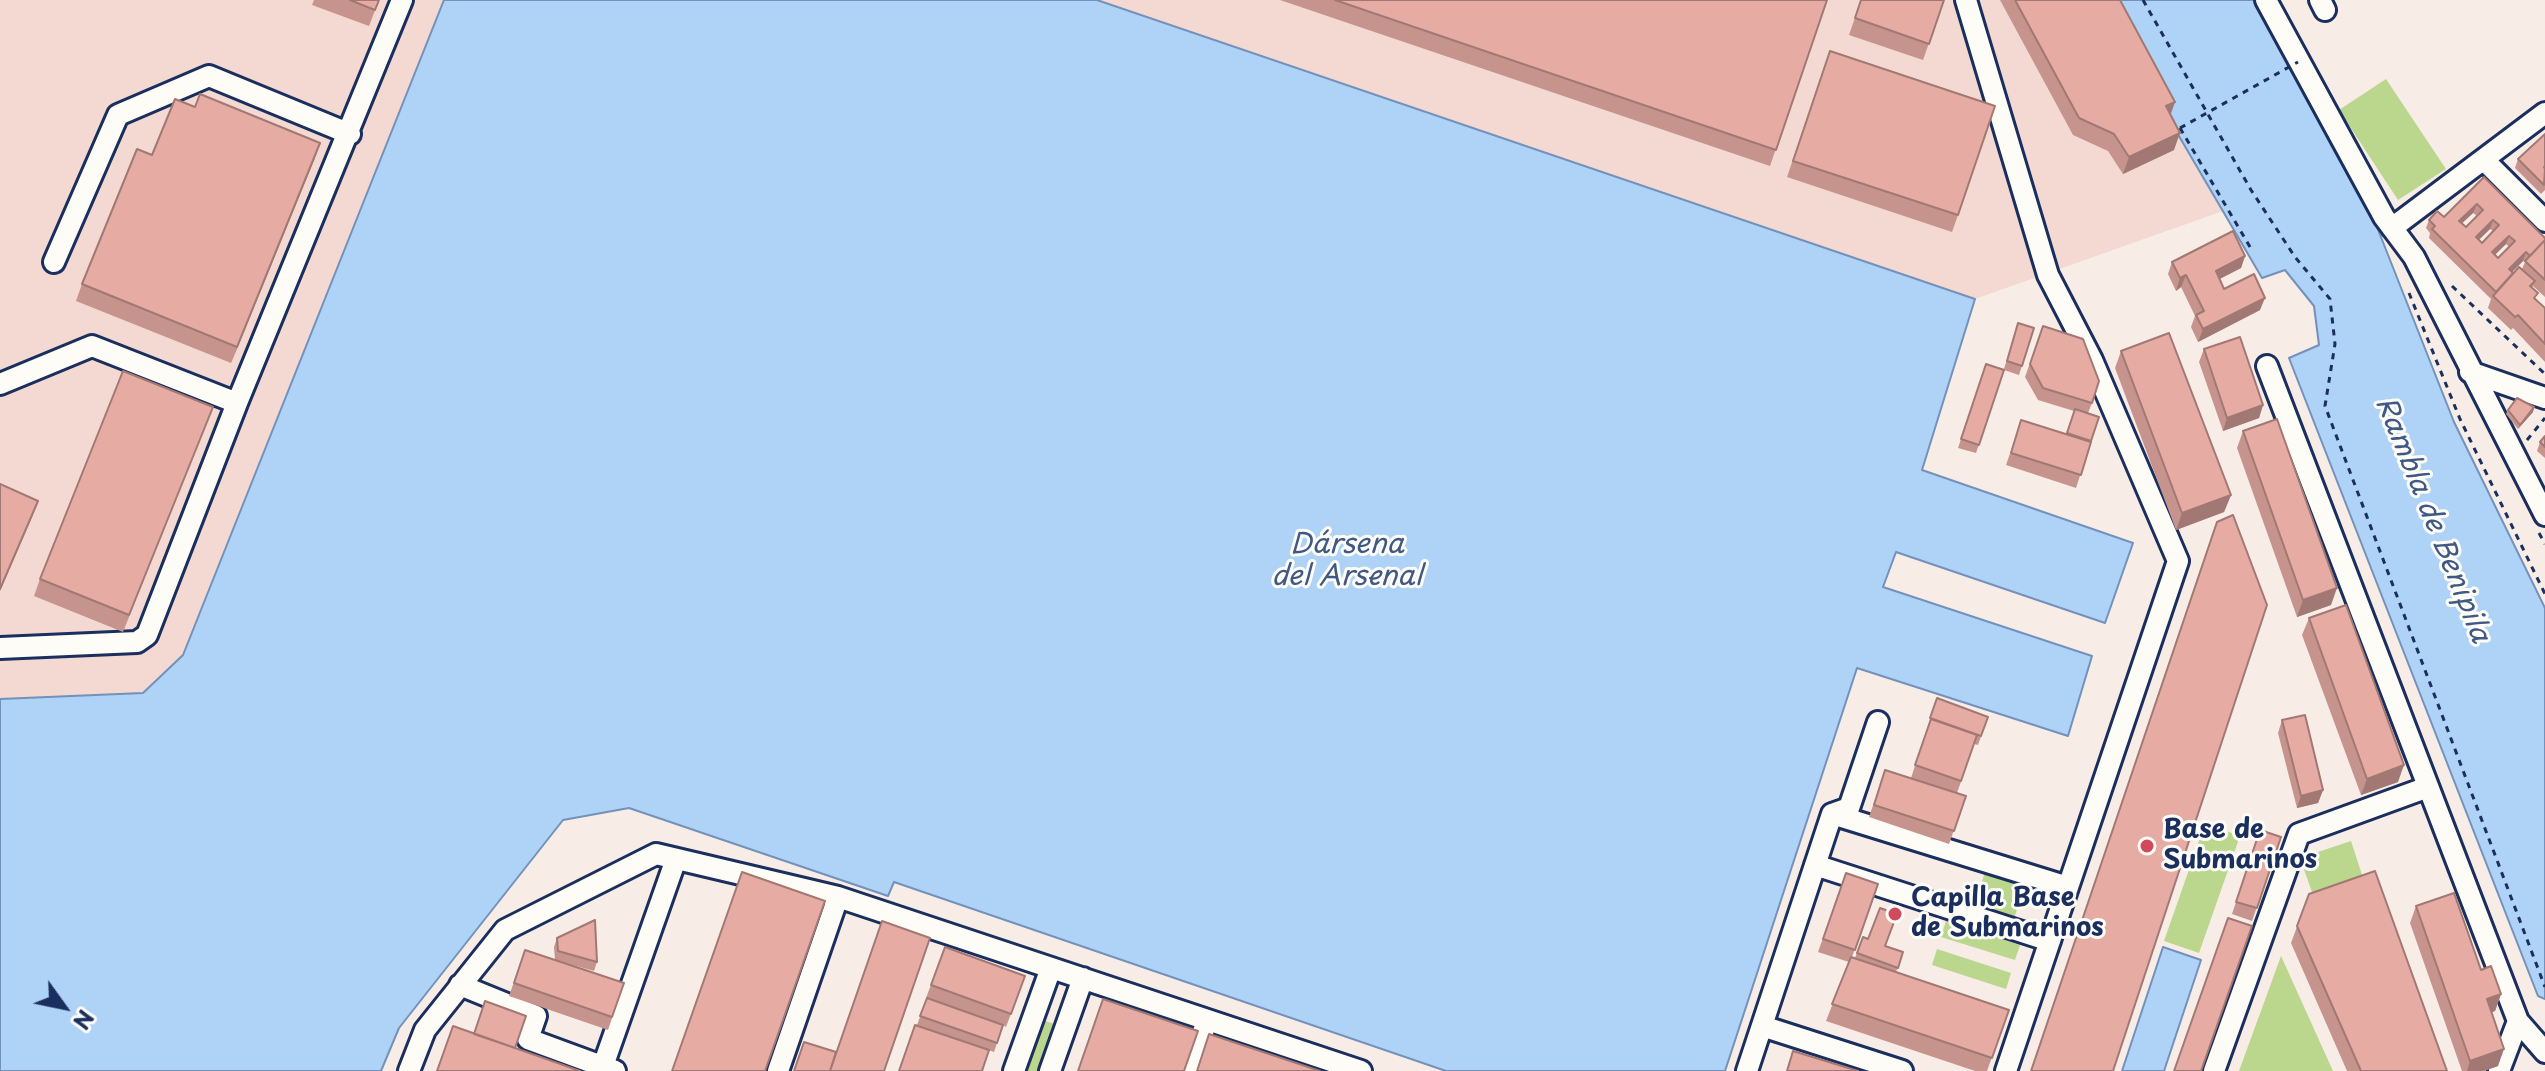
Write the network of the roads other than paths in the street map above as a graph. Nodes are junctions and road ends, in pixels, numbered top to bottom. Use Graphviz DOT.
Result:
graph roads {
  1 [pos="402,0"];
  2 [pos="1966,0"];
  3 [pos="2266,0"];
  4 [pos="2545,113"];
  5 [pos="350,134"];
  6 [pos="2484,160"];
  7 [pos="2545,221"];
  8 [pos="2392,228"];
  9 [pos="54,262"];
  10 [pos="2267,366"];
  11 [pos="2470,372"];
  12 [pos="0,384"];
  13 [pos="2545,398"];
  14 [pos="237,403"];
  15 [pos="2545,515"];
  16 [pos="0,648"];
  17 [pos="1878,722"];
  18 [pos="2428,787"];
  19 [pos="1832,814"];
  20 [pos="676,859"];
  21 [pos="1815,865"];
  22 [pos="2068,887"];
  23 [pos="838,897"];
  24 [pos="2050,941"];
  25 [pos="1051,968"];
  26 [pos="1083,978"];
  27 [pos="460,985"];
  28 [pos="1207,1020"];
  29 [pos="2518,1021"];
  30 [pos="1762,1026"];
  31 [pos="2545,1052"];
  32 [pos="609,1069"];
  33 [pos="409,1071"];
  34 [pos="778,1071"];
  35 [pos="1014,1071"];
  36 [pos="1050,1071"];
  37 [pos="1190,1071"];
  38 [pos="1361,1071"];
  39 [pos="1747,1071"];
  40 [pos="1902,1071"];
  41 [pos="2006,1071"];
  42 [pos="2214,1071"];
  43 [pos="2499,1071"];
  1 -- 5 [label="street"];
  2 -- 22 [label="street"];
  3 -- 8 [label="street"];
  4 -- 6 [label="street"];
  5 -- 9 [label="street"];
  5 -- 14 [label="street"];
  6 -- 7 [label="street"];
  6 -- 8 [label="street"];
  8 -- 11 [label="street"];
  10 -- 18 [label="street"];
  11 -- 13 [label="street"];
  11 -- 15 [label="street"];
  12 -- 14 [label="street"];
  14 -- 16 [label="street"];
  17 -- 19 [label="street"];
  18 -- 29 [label="street"];
  18 -- 42 [label="street"];
  19 -- 21 [label="street"];
  19 -- 22 [label="street"];
  20 -- 23 [label="street"];
  20 -- 27 [label="street"];
  20 -- 32 [label="street"];
  21 -- 24 [label="street"];
  21 -- 30 [label="street"];
  22 -- 24 [label="street"];
  23 -- 25 [label="street"];
  23 -- 34 [label="street"];
  24 -- 41 [label="street"];
  25 -- 26 [label="street"];
  25 -- 35 [label="street"];
  26 -- 28 [label="street"];
  26 -- 36 [label="street"];
  27 -- 32 [label="street"];
  27 -- 33 [label="street"];
  28 -- 37 [label="street"];
  28 -- 38 [label="street"];
  29 -- 31 [label="street"];
  29 -- 43 [label="street"];
  30 -- 39 [label="street"];
  30 -- 40 [label="street"];
}
